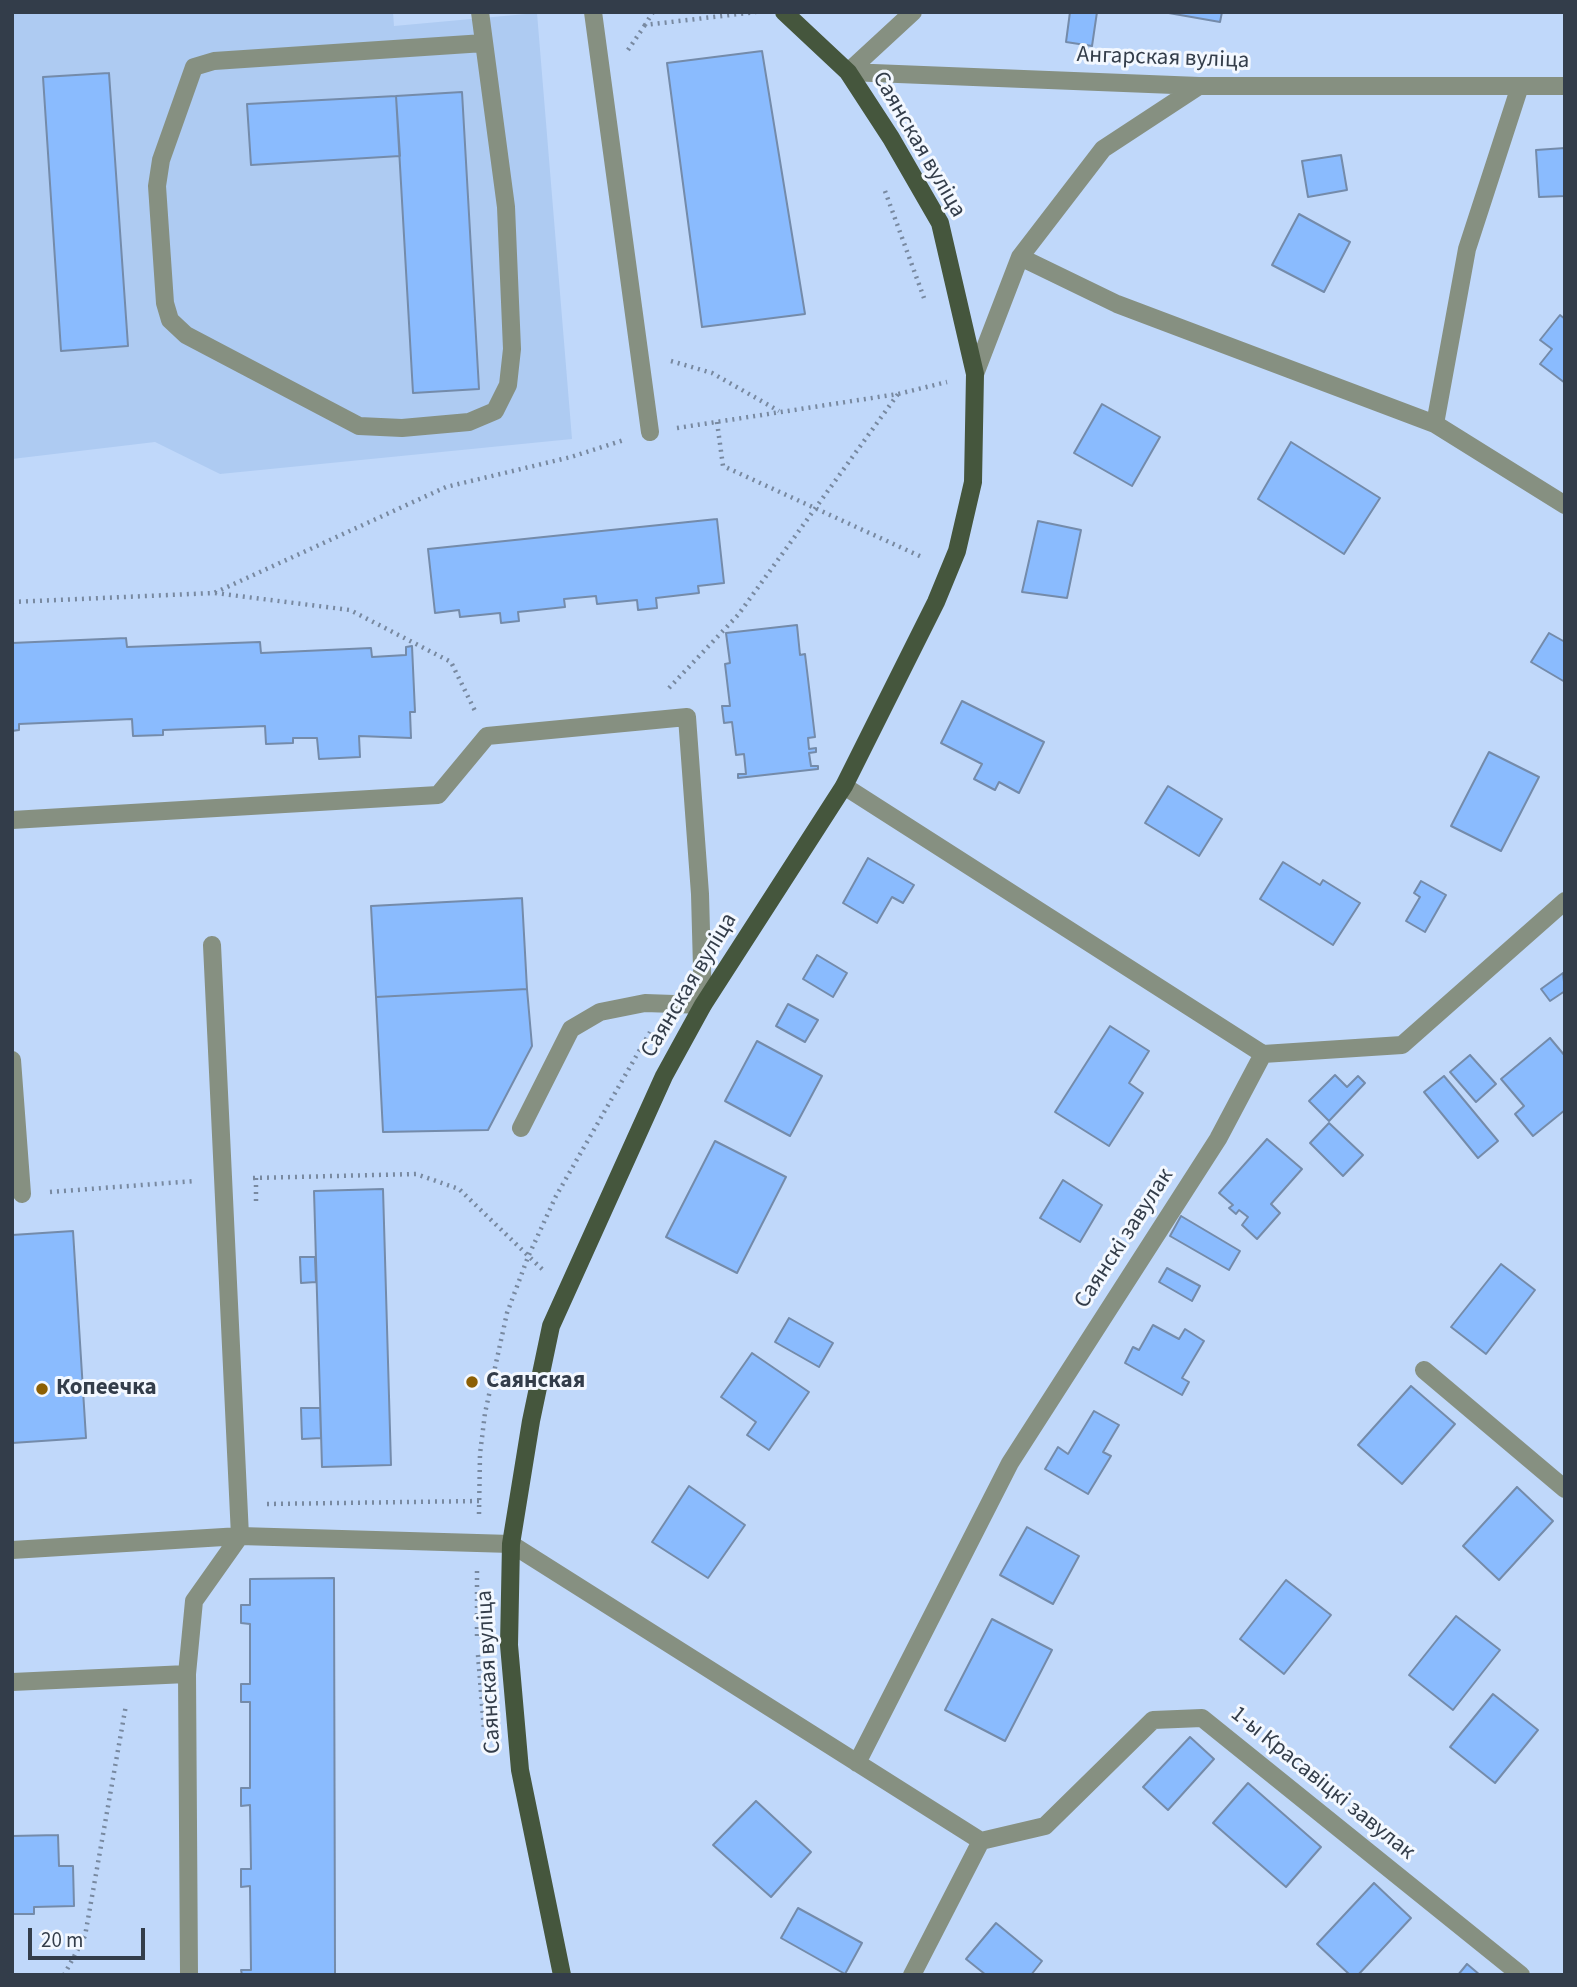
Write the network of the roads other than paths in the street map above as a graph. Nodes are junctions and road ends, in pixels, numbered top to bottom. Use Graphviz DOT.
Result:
graph roads {
  1 [pos="480,12"];
  2 [pos="593,12"];
  3 [pos="783,12"];
  4 [pos="913,12"];
  5 [pos="484,43"];
  6 [pos="848,72"];
  7 [pos="1199,86"];
  8 [pos="1520,86"];
  9 [pos="1565,86"];
  10 [pos="1020,257"];
  11 [pos="975,374"];
  12 [pos="1435,424"];
  13 [pos="650,432"];
  14 [pos="1565,505"];
  15 [pos="844,786"];
  16 [pos="12,820"];
  17 [pos="1565,901"];
  18 [pos="212,944"];
  19 [pos="703,1005"];
  20 [pos="1263,1054"];
  21 [pos="12,1060"];
  22 [pos="521,1128"];
  23 [pos="22,1194"];
  24 [pos="1424,1370"];
  25 [pos="1565,1489"];
  26 [pos="240,1536"];
  27 [pos="512,1544"];
  28 [pos="12,1550"];
  29 [pos="187,1674"];
  30 [pos="12,1682"];
  31 [pos="857,1763"];
  32 [pos="981,1841"];
  33 [pos="189,1975"];
  34 [pos="562,1975"];
  35 [pos="912,1975"];
  36 [pos="1521,1975"];
  1 -- 5 [label="street"];
  2 -- 13 [label="street"];
  3 -- 6 [label="main road"];
  4 -- 6 [label="street"];
  5 -- 5 [label="street"];
  6 -- 7 [label="street, Ангарская вуліца"];
  6 -- 11 [label="main road, Саянская вуліца"];
  7 -- 8 [label="street, Ангарская вуліца"];
  7 -- 10 [label="street"];
  8 -- 9 [label="street, Ангарская вуліца"];
  8 -- 12 [label="street"];
  10 -- 11 [label="street"];
  10 -- 12 [label="street"];
  11 -- 15 [label="main road, Саянская вуліца"];
  12 -- 14 [label="street"];
  15 -- 19 [label="main road, Саянская вуліца"];
  15 -- 20 [label="street"];
  16 -- 19 [label="street"];
  17 -- 20 [label="street"];
  18 -- 26 [label="street"];
  19 -- 22 [label="street"];
  19 -- 27 [label="main road, Саянская вуліца"];
  20 -- 31 [label="street, Саянскі завулак"];
  21 -- 23 [label="street"];
  24 -- 25 [label="street"];
  26 -- 27 [label="street"];
  26 -- 28 [label="street"];
  26 -- 29 [label="street"];
  27 -- 31 [label="street"];
  27 -- 34 [label="main road, Саянская вуліца"];
  29 -- 30 [label="street"];
  29 -- 33 [label="street"];
  31 -- 32 [label="street"];
  32 -- 35 [label="street"];
  32 -- 36 [label="street, 1-ы Красавіцкі завулак"];
}
